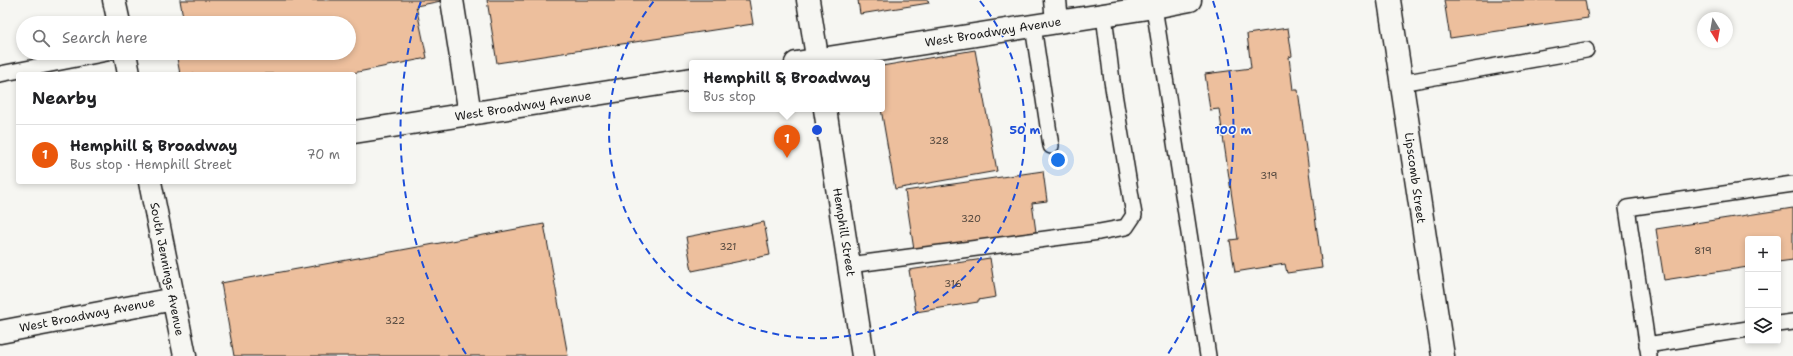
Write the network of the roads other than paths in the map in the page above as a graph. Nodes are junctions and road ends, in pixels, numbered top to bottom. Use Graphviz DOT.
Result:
graph roads {
  1 [pos="114,0"];
  2 [pos="452,0"];
  3 [pos="808,0"];
  4 [pos="1055,0"];
  5 [pos="1190,0"];
  6 [pos="1389,0"];
  7 [pos="1154,7"];
  8 [pos="1104,15"];
  9 [pos="117,16"];
  10 [pos="1057,22"];
  11 [pos="1033,26"];
  12 [pos="1586,50"];
  13 [pos="71,60"];
  14 [pos="126,60"];
  15 [pos="818,60"];
  16 [pos="824,60"];
  17 [pos="129,72"];
  18 [pos="0,74"];
  19 [pos="689,79"];
  20 [pos="1401,83"];
  21 [pos="825,112"];
  22 [pos="470,114"];
  23 [pos="356,132"];
  24 [pos="1051,146"];
  25 [pos="150,184"];
  26 [pos="1793,184"];
  27 [pos="849,265"];
  28 [pos="174,299"];
  29 [pos="1793,322"];
  30 [pos="1781,324"];
  31 [pos="1745,330"];
  32 [pos="0,332"];
  33 [pos="1648,350"];
  34 [pos="185,356"];
  35 [pos="863,356"];
  36 [pos="1208,356"];
  37 [pos="1443,356"];
  1 -- 9 [label="street"];
  2 -- 22 [label="street"];
  3 -- 15 [label="street"];
  4 -- 10 [label="street"];
  5 -- 7 [label="street, West Broadway Avenue"];
  6 -- 20 [label="street, Lipscomb Street"];
  7 -- 8 [label="street, West Broadway Avenue"];
  7 -- 36 [label="lane"];
  8 -- 10 [label="street, West Broadway Avenue"];
  8 -- 27 [label="lane"];
  10 -- 11 [label="street, West Broadway Avenue"];
  11 -- 16 [label="street, West Broadway Avenue"];
  11 -- 24 [label="lane"];
  12 -- 20 [label="lane"];
  13 -- 18 [label="lane"];
  14 -- 17 [label="street"];
  19 -- 22 [label="street, West Broadway Avenue"];
  20 -- 37 [label="street, Lipscomb Street"];
  21 -- 27 [label="street, Hemphill Street"];
  22 -- 23 [label="street, West Broadway Avenue"];
  25 -- 28 [label="street, South Jennings Avenue"];
  26 -- 33 [label="lane"];
  27 -- 35 [label="street, Hemphill Street"];
  28 -- 32 [label="street, West Broadway Avenue"];
  28 -- 34 [label="street, South Jennings Avenue"];
  29 -- 30 [label="lane"];
  31 -- 33 [label="lane"];
}
